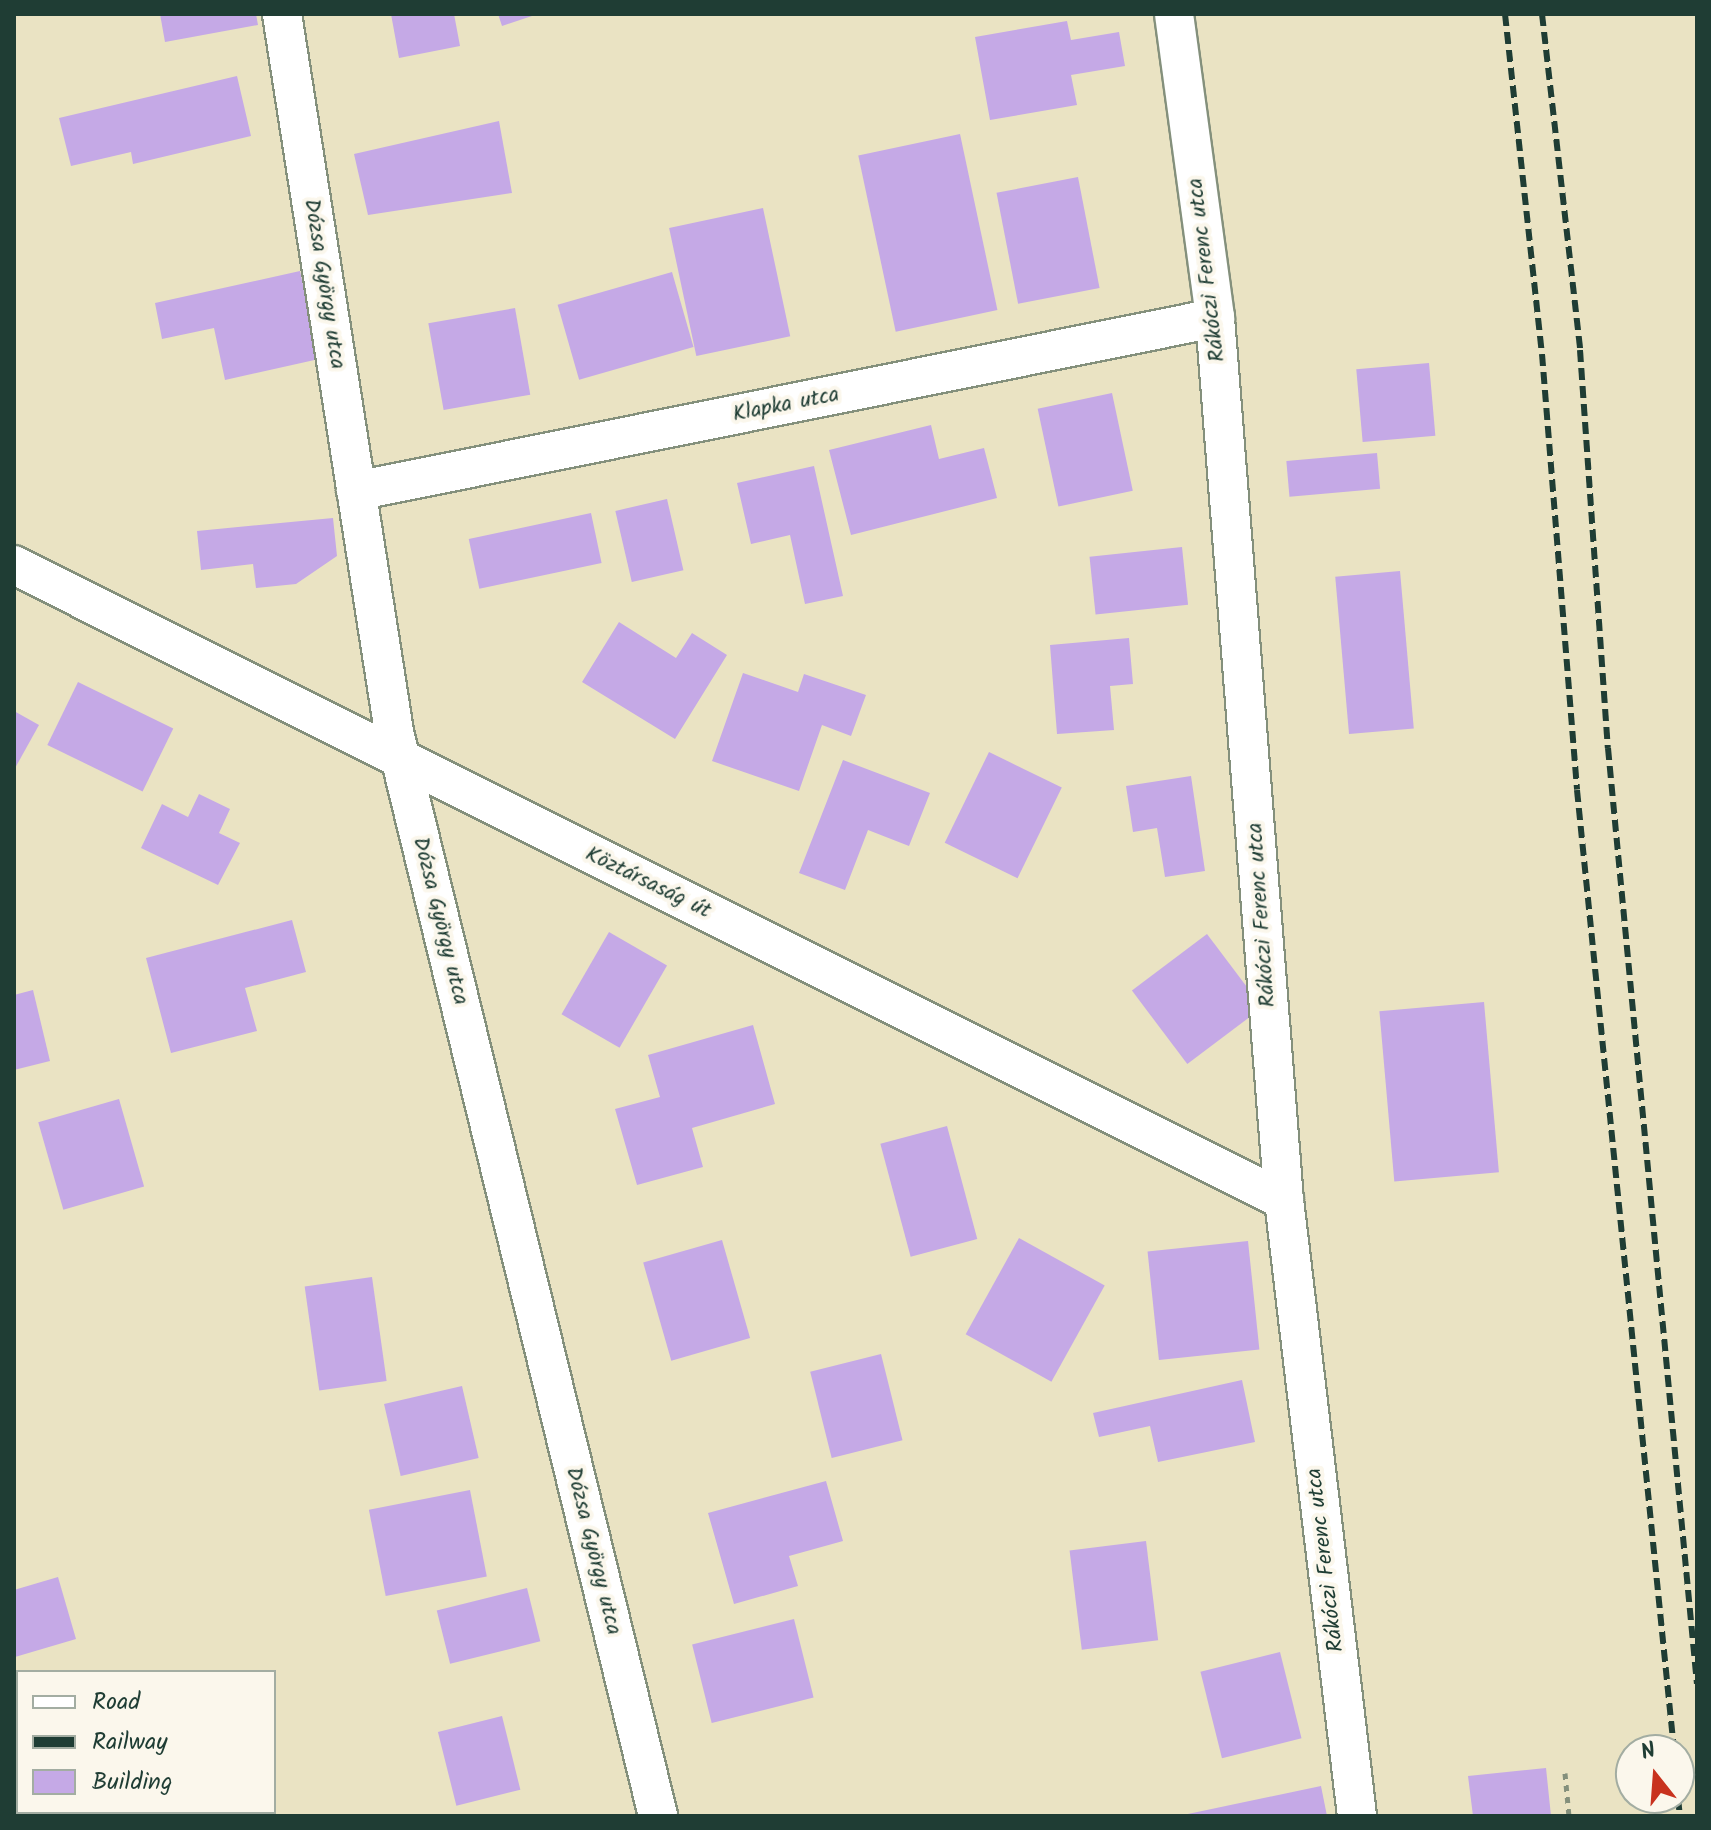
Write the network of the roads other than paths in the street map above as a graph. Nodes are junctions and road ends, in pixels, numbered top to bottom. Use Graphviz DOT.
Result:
graph roads {
  1 [pos="282,14"];
  2 [pos="1174,14"];
  3 [pos="1215,318"];
  4 [pos="356,491"];
  5 [pos="14,565"];
  6 [pos="400,760"];
  7 [pos="1284,1200"];
  8 [pos="658,1816"];
  9 [pos="1357,1816"];
  1 -- 4 [label="street, Dózsa György utca"];
  2 -- 3 [label="street, Rákóczi Ferenc utca"];
  3 -- 4 [label="street, Klapka utca"];
  3 -- 7 [label="street, Rákóczi Ferenc utca"];
  4 -- 6 [label="street, Dózsa György utca"];
  5 -- 6 [label="street, Köztársaság út"];
  6 -- 7 [label="street, Köztársaság út"];
  6 -- 8 [label="street, Dózsa György utca"];
  7 -- 9 [label="street, Rákóczi Ferenc utca"];
}
